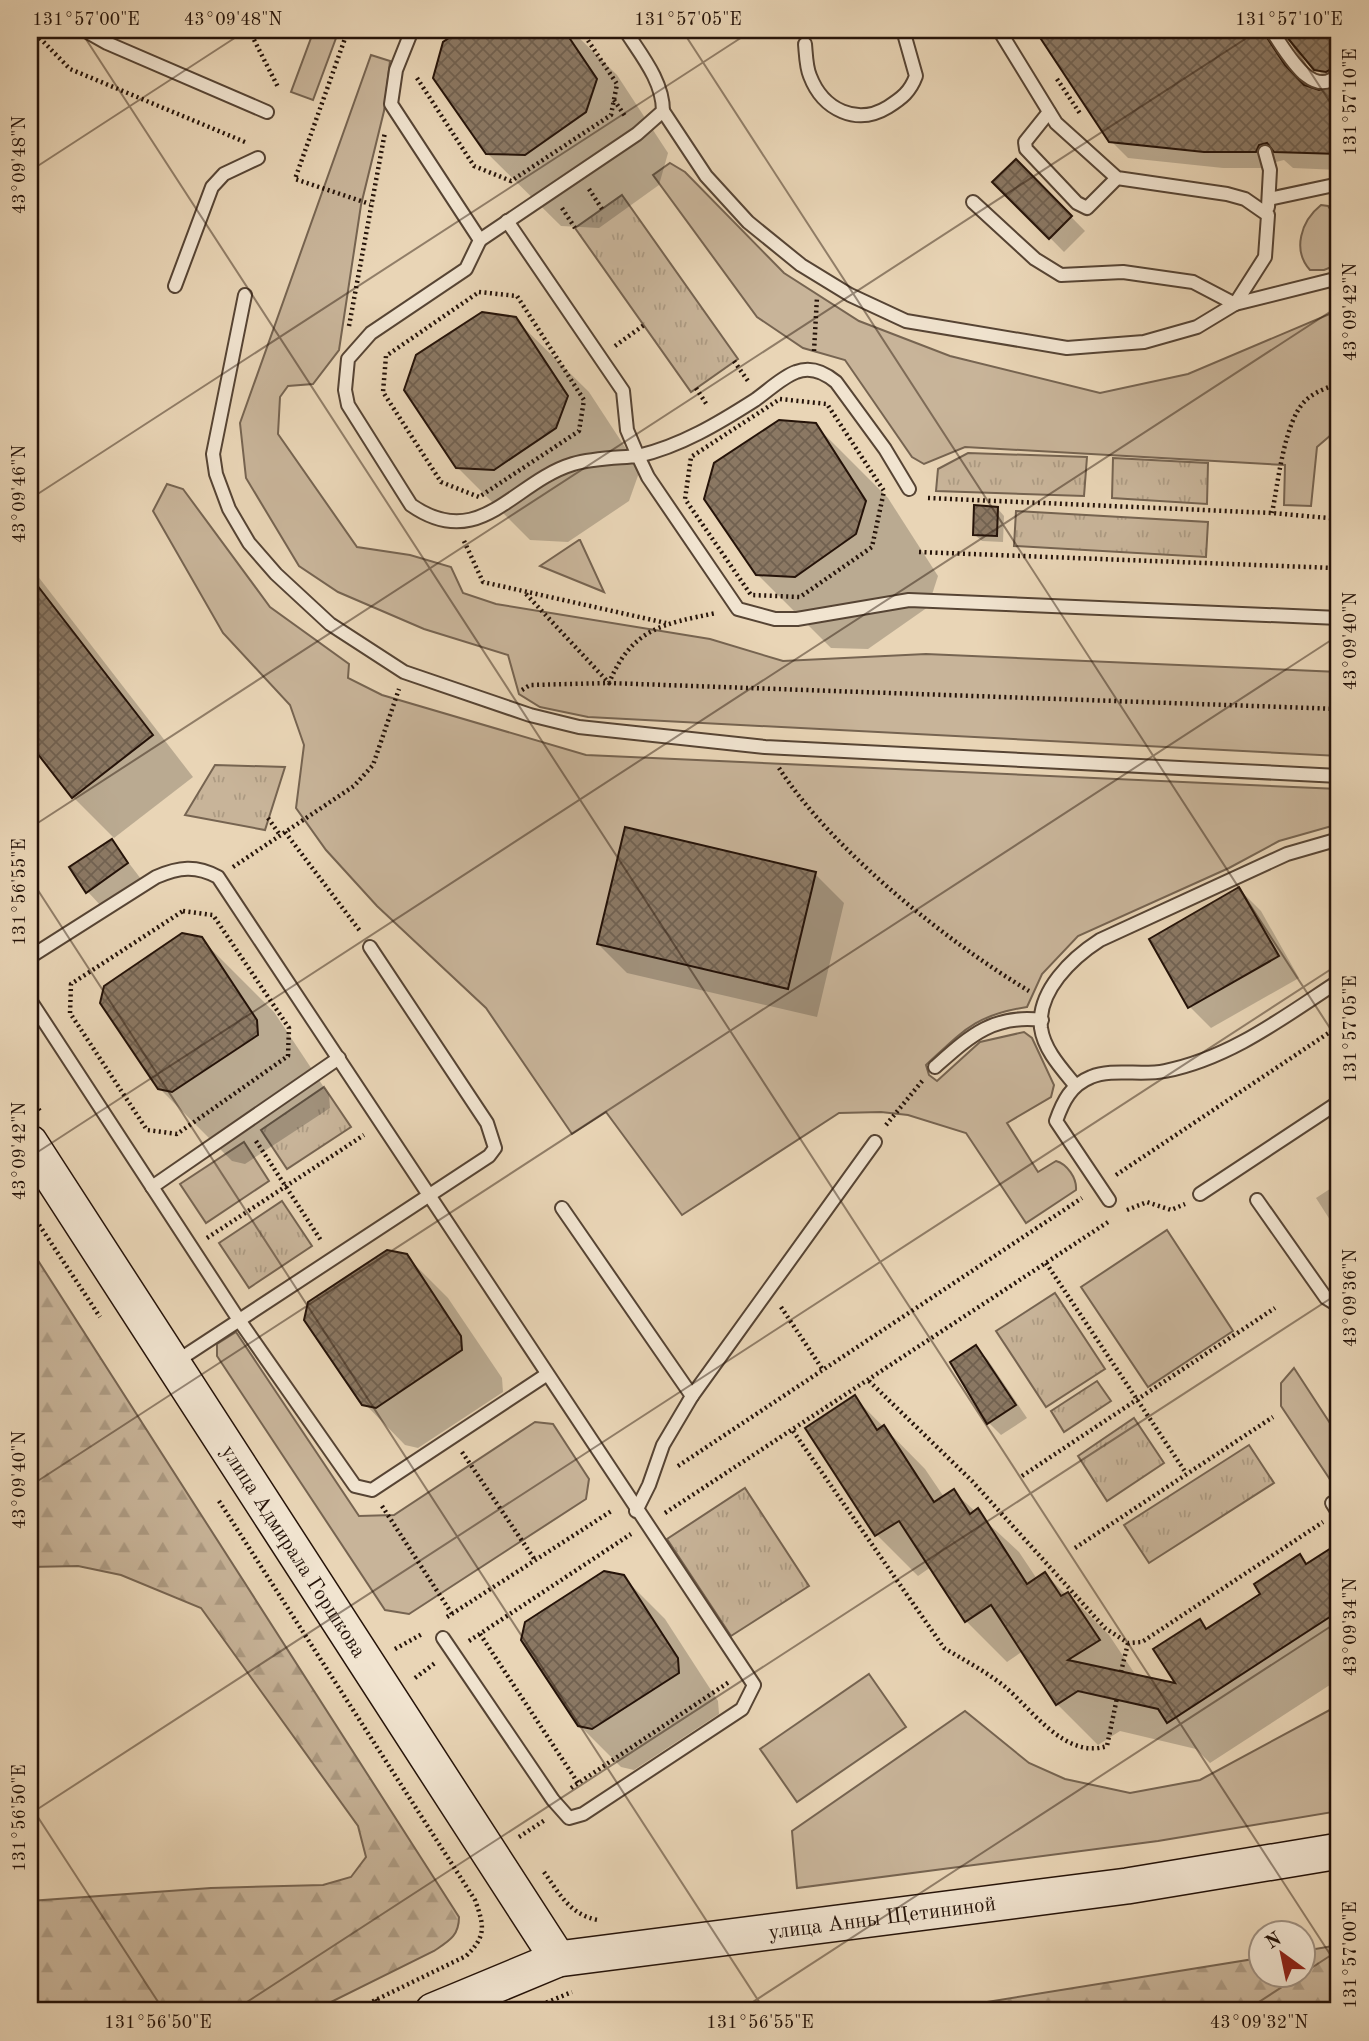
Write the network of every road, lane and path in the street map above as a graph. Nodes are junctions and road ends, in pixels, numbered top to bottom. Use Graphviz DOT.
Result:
graph roads {
  1 [pos="32,30"];
  2 [pos="84,30"];
  3 [pos="248,30"];
  4 [pos="348,30"];
  5 [pos="412,30"];
  6 [pos="581,30"];
  7 [pos="625,30"];
  8 [pos="903,30"];
  9 [pos="999,30"];
  10 [pos="1272,30"];
  11 [pos="805,44"];
  12 [pos="1339,74"];
  13 [pos="415,76"];
  14 [pos="1055,76"];
  15 [pos="278,87"];
  16 [pos="391,104"];
  17 [pos="267,111"];
  18 [pos="663,111"];
  19 [pos="1049,112"];
  20 [pos="1086,122"];
  21 [pos="247,142"];
  22 [pos="1265,152"];
  23 [pos="258,158"];
  24 [pos="1117,178"];
  25 [pos="1339,184"];
  26 [pos="1269,199"];
  27 [pos="973,202"];
  28 [pos="370,204"];
  29 [pos="1268,215"];
  30 [pos="507,221"];
  31 [pos="480,240"];
  32 [pos="818,275"];
  33 [pos="1339,278"];
  34 [pos="175,286"];
  35 [pos="245,295"];
  36 [pos="1236,304"];
  37 [pos="349,317"];
  38 [pos="643,326"];
  39 [pos="600,356"];
  40 [pos="813,370"];
  41 [pos="1339,384"];
  42 [pos="383,392"];
  43 [pos="638,456"];
  44 [pos="909,489"];
  45 [pos="685,499"];
  46 [pos="1272,513"];
  47 [pos="1339,519"];
  48 [pos="454,522"];
  49 [pos="919,552"];
  50 [pos="1339,568"];
  51 [pos="1339,590"];
  52 [pos="526,594"];
  53 [pos="738,609"];
  54 [pos="1338,618"];
  55 [pos="666,623"];
  56 [pos="404,673"];
  57 [pos="609,683"];
  58 [pos="504,708"];
  59 [pos="1339,709"];
  60 [pos="765,747"];
  61 [pos="1339,776"];
  62 [pos="268,818"];
  63 [pos="282,833"];
  64 [pos="1339,839"];
  65 [pos="218,877"];
  66 [pos="370,947"];
  67 [pos="30,957"];
  68 [pos="1339,981"];
  69 [pos="1045,999"];
  70 [pos="30,1000"];
  71 [pos="1042,1020"];
  72 [pos="1339,1026"];
  73 [pos="338,1058"];
  74 [pos="935,1067"];
  75 [pos="1075,1085"];
  76 [pos="237,1093"];
  77 [pos="1339,1102"];
  78 [pos="381,1123"];
  79 [pos="875,1142"];
  80 [pos="30,1143"];
  81 [pos="266,1157"];
  82 [pos="286,1186"];
  83 [pos="1099,1186"];
  84 [pos="152,1187"];
  85 [pos="1200,1194"];
  86 [pos="428,1195"];
  87 [pos="1109,1200"];
  88 [pos="1257,1200"];
  89 [pos="562,1208"];
  90 [pos="30,1211"];
  91 [pos="1124,1211"];
  92 [pos="307,1219"];
  93 [pos="1113,1219"];
  94 [pos="192,1248"];
  95 [pos="1046,1263"];
  96 [pos="768,1288"];
  97 [pos="1339,1306"];
  98 [pos="1275,1308"];
  99 [pos="239,1320"];
  100 [pos="107,1326"];
  101 [pos="174,1363"];
  102 [pos="823,1370"];
  103 [pos="546,1375"];
  104 [pos="869,1381"];
  105 [pos="692,1396"];
  106 [pos="1137,1399"];
  107 [pos="1273,1417"];
  108 [pos="793,1431"];
  109 [pos="452,1437"];
  110 [pos="1186,1473"];
  111 [pos="1022,1476"];
  112 [pos="649,1485"];
  113 [pos="372,1490"];
  114 [pos="218,1499"];
  115 [pos="632,1505"];
  116 [pos="1337,1510"];
  117 [pos="645,1525"];
  118 [pos="641,1543"];
  119 [pos="1075,1548"];
  120 [pos="535,1560"];
  121 [pos="452,1614"];
  122 [pos="441,1621"];
  123 [pos="430,1629"];
  124 [pos="480,1634"];
  125 [pos="443,1638"];
  126 [pos="1128,1643"];
  127 [pos="396,1650"];
  128 [pos="452,1652"];
  129 [pos="730,1672"];
  130 [pos="1121,1672"];
  131 [pos="422,1689"];
  132 [pos="1117,1698"];
  133 [pos="578,1783"];
  134 [pos="557,1805"];
  135 [pos="512,1826"];
  136 [pos="519,1838"];
  137 [pos="527,1849"];
  138 [pos="1339,1851"];
  139 [pos="543,1871"];
  140 [pos="604,1921"];
  141 [pos="558,1959"];
  142 [pos="376,1999"];
  143 [pos="352,2011"];
  144 [pos="382,2011"];
  145 [pos="433,2011"];
  1 -- 21 [label="path"];
  2 -- 17 [label="lane"];
  3 -- 15 [label="path"];
  4 -- 28 [label="path"];
  5 -- 16 [label="lane"];
  6 -- 13 [label="path"];
  7 -- 18 [label="lane"];
  8 -- 11 [label="lane"];
  9 -- 19 [label="lane"];
  10 -- 12 [label="lane"];
  14 -- 20 [label="path"];
  16 -- 28 [label="path"];
  16 -- 31 [label="lane"];
  18 -- 30 [label="lane"];
  18 -- 32 [label="lane"];
  19 -- 24 [label="lane"];
  19 -- 24 [label="lane"];
  22 -- 26 [label="lane"];
  23 -- 34 [label="lane"];
  24 -- 29 [label="lane"];
  25 -- 26 [label="lane"];
  26 -- 29 [label="lane"];
  27 -- 36 [label="lane"];
  28 -- 37 [label="path"];
  29 -- 36 [label="lane"];
  30 -- 31 [label="lane"];
  30 -- 39 [label="lane"];
  31 -- 48 [label="lane"];
  32 -- 36 [label="lane"];
  32 -- 40 [label="path"];
  33 -- 36 [label="lane"];
  35 -- 56 [label="lane"];
  38 -- 39 [label="path"];
  39 -- 43 [label="lane"];
  40 -- 43 [label="lane"];
  40 -- 44 [label="lane"];
  41 -- 46 [label="path"];
  42 -- 42 [label="path"];
  43 -- 48 [label="lane"];
  43 -- 53 [label="lane"];
  44 -- 46 [label="path"];
  45 -- 45 [label="path"];
  46 -- 47 [label="path"];
  48 -- 52 [label="path"];
  49 -- 50 [label="path"];
  51 -- 54 [label="lane"];
  52 -- 55 [label="path"];
  52 -- 57 [label="path"];
  53 -- 54 [label="lane"];
  53 -- 55 [label="path"];
  55 -- 57 [label="path"];
  56 -- 58 [label="lane"];
  56 -- 63 [label="path"];
  57 -- 58 [label="path"];
  57 -- 59 [label="path"];
  58 -- 60 [label="lane"];
  60 -- 61 [label="lane"];
  60 -- 69 [label="path"];
  62 -- 63 [label="path"];
  63 -- 65 [label="path"];
  63 -- 66 [label="path"];
  64 -- 69 [label="lane"];
  65 -- 67 [label="lane"];
  65 -- 73 [label="lane"];
  66 -- 86 [label="lane"];
  68 -- 75 [label="lane"];
  69 -- 71 [label="lane"];
  70 -- 84 [label="lane"];
  71 -- 74 [label="lane"];
  71 -- 75 [label="lane"];
  72 -- 83 [label="path"];
  73 -- 78 [label="lane"];
  73 -- 84 [label="lane"];
  74 -- 79 [label="path"];
  75 -- 83 [label="lane"];
  76 -- 76 [label="path"];
  77 -- 85 [label="lane"];
  78 -- 82 [label="path"];
  78 -- 86 [label="lane"];
  79 -- 96 [label="lane"];
  80 -- 101 [label="main road, улица Адмирала Горшкова"];
  81 -- 82 [label="path"];
  82 -- 92 [label="path"];
  82 -- 94 [label="path"];
  83 -- 87 [label="lane"];
  83 -- 102 [label="path"];
  84 -- 94 [label="lane"];
  85 -- 91 [label="path"];
  86 -- 99 [label="lane"];
  86 -- 103 [label="lane"];
  88 -- 97 [label="lane"];
  89 -- 105 [label="lane"];
  90 -- 100 [label="path"];
  93 -- 95 [label="path"];
  94 -- 99 [label="lane"];
  95 -- 104 [label="path"];
  95 -- 106 [label="path"];
  96 -- 102 [label="path"];
  96 -- 105 [label="lane"];
  98 -- 106 [label="path"];
  99 -- 101 [label="lane"];
  99 -- 113 [label="lane"];
  101 -- 141 [label="main road, улица Адмирала Горшкова"];
  102 -- 112 [label="path"];
  103 -- 109 [label="lane"];
  103 -- 115 [label="lane"];
  104 -- 108 [label="path"];
  104 -- 126 [label="path"];
  105 -- 112 [label="lane"];
  106 -- 110 [label="path"];
  106 -- 111 [label="path"];
  107 -- 110 [label="path"];
  108 -- 117 [label="path"];
  108 -- 132 [label="path"];
  109 -- 113 [label="lane"];
  109 -- 120 [label="path"];
  110 -- 119 [label="path"];
  112 -- 115 [label="lane"];
  113 -- 121 [label="path"];
  114 -- 142 [label="path"];
  115 -- 117 [label="lane"];
  115 -- 120 [label="path"];
  116 -- 126 [label="path"];
  117 -- 134 [label="lane"];
  118 -- 124 [label="path"];
  120 -- 121 [label="path"];
  121 -- 122 [label="path"];
  123 -- 127 [label="path"];
  124 -- 128 [label="path"];
  124 -- 133 [label="path"];
  125 -- 128 [label="lane"];
  126 -- 130 [label="path"];
  128 -- 131 [label="path"];
  128 -- 134 [label="lane"];
  129 -- 133 [label="path"];
  133 -- 134 [label="path"];
  134 -- 136 [label="path"];
  135 -- 136 [label="path"];
  136 -- 137 [label="path"];
  138 -- 141 [label="main road, улица Анны Щетининой"];
  139 -- 140 [label="path"];
  141 -- 145 [label="main road, улица Анны Щетининой"];
  142 -- 143 [label="path"];
  142 -- 144 [label="path"];
}
